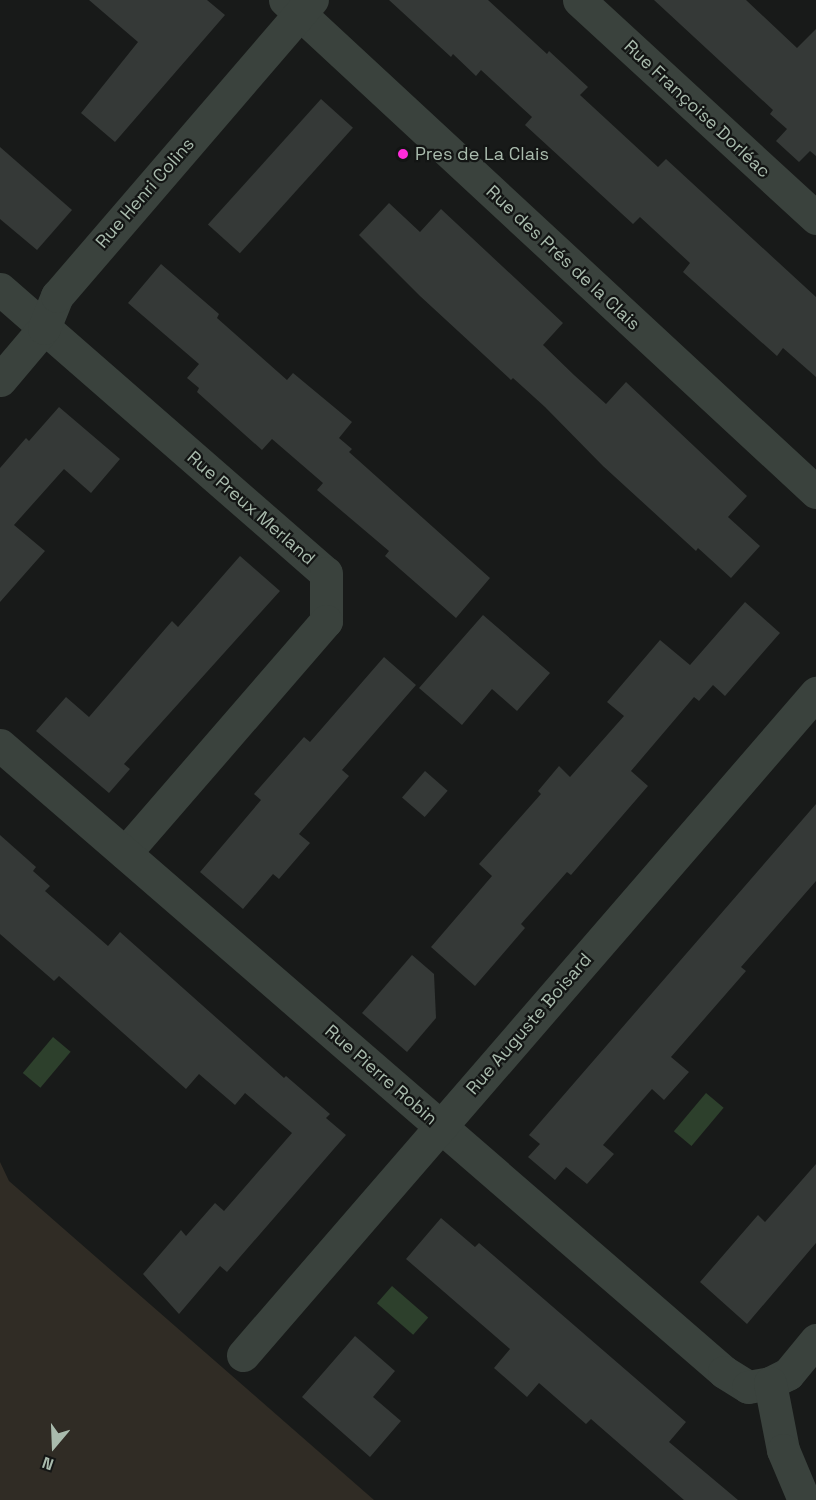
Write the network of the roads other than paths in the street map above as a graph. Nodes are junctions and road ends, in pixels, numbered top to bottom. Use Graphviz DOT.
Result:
graph roads {
  1 [pos="579,0"];
  2 [pos="299,4"];
  3 [pos="816,218"];
  4 [pos="0,290"];
  5 [pos="44,328"];
  6 [pos="0,380"];
  7 [pos="816,492"];
  8 [pos="816,693"];
  9 [pos="0,745"];
  10 [pos="124,852"];
  11 [pos="441,1127"];
  12 [pos="816,1340"];
  13 [pos="243,1355"];
  14 [pos="770,1383"];
  15 [pos="804,1500"];
  1 -- 3 [label="street, Rue Françoise Dorléac"];
  2 -- 5 [label="street, Rue Henri Colins"];
  2 -- 7 [label="street, Rue des Prés de la Clais"];
  4 -- 5 [label="street, Rue Preux Merland"];
  5 -- 6 [label="street, Rue Henri Colins"];
  5 -- 10 [label="street, Rue Preux Merland"];
  8 -- 11 [label="street, Rue Auguste Boisard"];
  9 -- 10 [label="street, Rue Pierre Robin"];
  10 -- 11 [label="street, Rue Pierre Robin"];
  11 -- 13 [label="street, Rue Auguste Boisard"];
  11 -- 14 [label="street, Rue Pierre Robin"];
  12 -- 14 [label="street"];
  14 -- 15 [label="street"];
}
